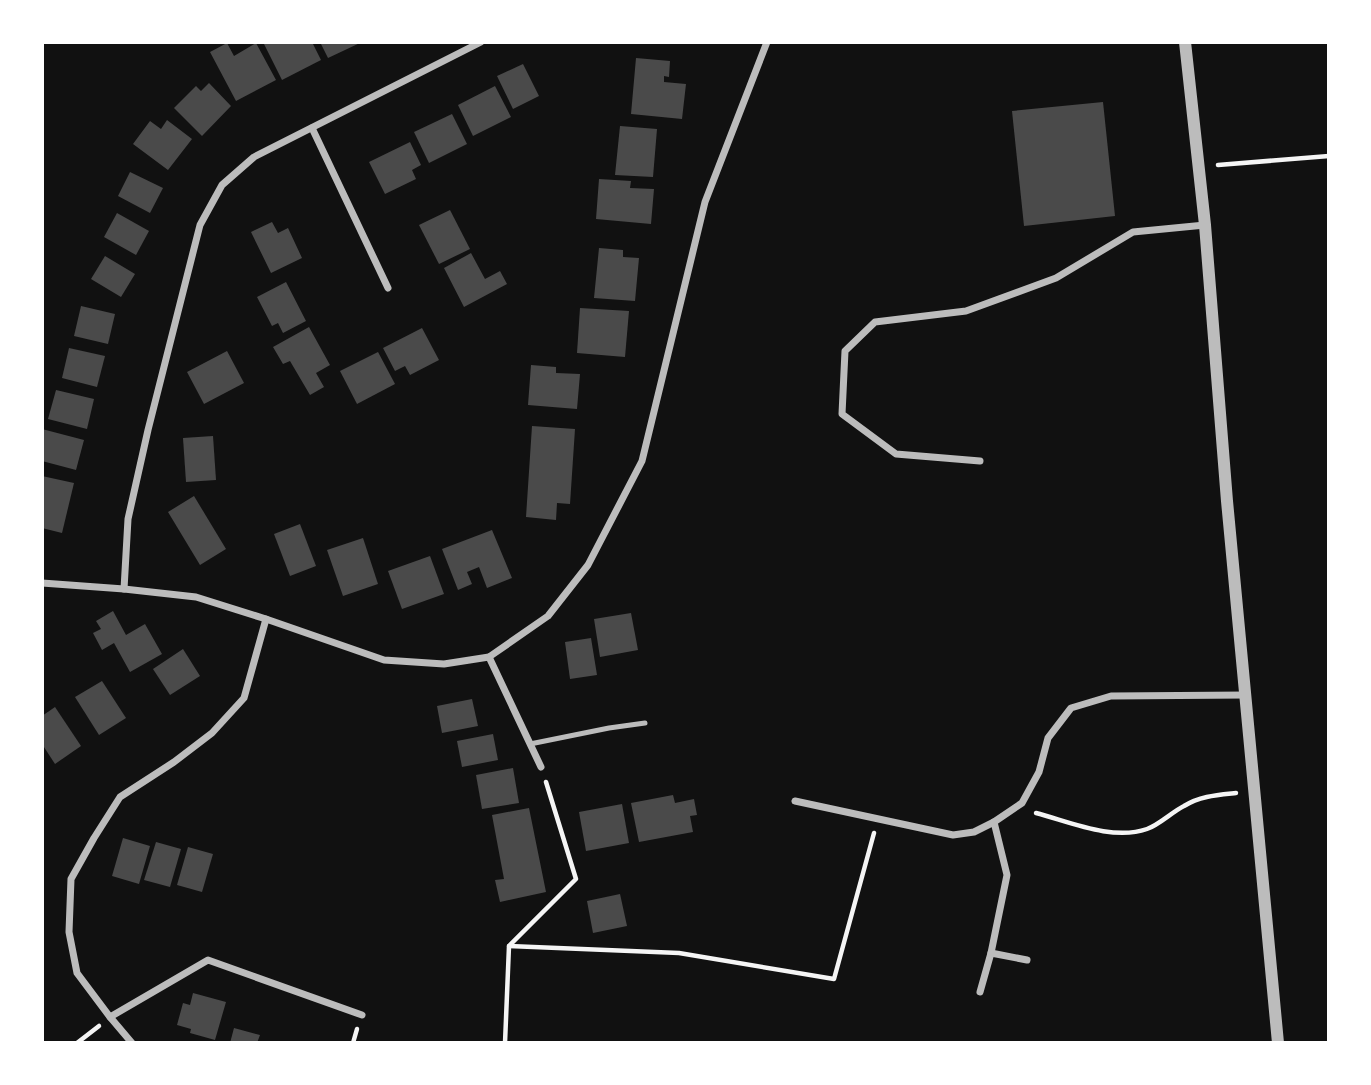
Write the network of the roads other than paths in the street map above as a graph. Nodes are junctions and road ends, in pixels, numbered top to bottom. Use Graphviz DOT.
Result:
graph roads {
  1 [pos="481,42"];
  2 [pos="767,42"];
  3 [pos="1185,42"];
  4 [pos="312,128"];
  5 [pos="1205,225"];
  6 [pos="388,288"];
  7 [pos="980,461"];
  8 [pos="42,583"];
  9 [pos="124,589"];
  10 [pos="265,619"];
  11 [pos="489,657"];
  12 [pos="1246,695"];
  13 [pos="645,723"];
  14 [pos="530,744"];
  15 [pos="541,767"];
  16 [pos="795,801"];
  17 [pos="994,822"];
  18 [pos="991,953"];
  19 [pos="1027,960"];
  20 [pos="980,992"];
  21 [pos="362,1015"];
  22 [pos="110,1017"];
  23 [pos="132,1043"];
  24 [pos="1278,1043"];
  1 -- 4 [label="street"];
  2 -- 11 [label="street"];
  3 -- 5 [label="street"];
  4 -- 6 [label="street"];
  4 -- 9 [label="street"];
  5 -- 7 [label="street"];
  5 -- 12 [label="street"];
  8 -- 9 [label="street"];
  9 -- 10 [label="street"];
  10 -- 11 [label="street"];
  10 -- 22 [label="street"];
  11 -- 14 [label="street"];
  12 -- 17 [label="street"];
  12 -- 24 [label="street"];
  13 -- 14 [label="lane"];
  14 -- 15 [label="street"];
  16 -- 17 [label="street"];
  17 -- 18 [label="street"];
  18 -- 19 [label="street"];
  18 -- 20 [label="street"];
  21 -- 22 [label="street"];
  22 -- 23 [label="street"];
}
